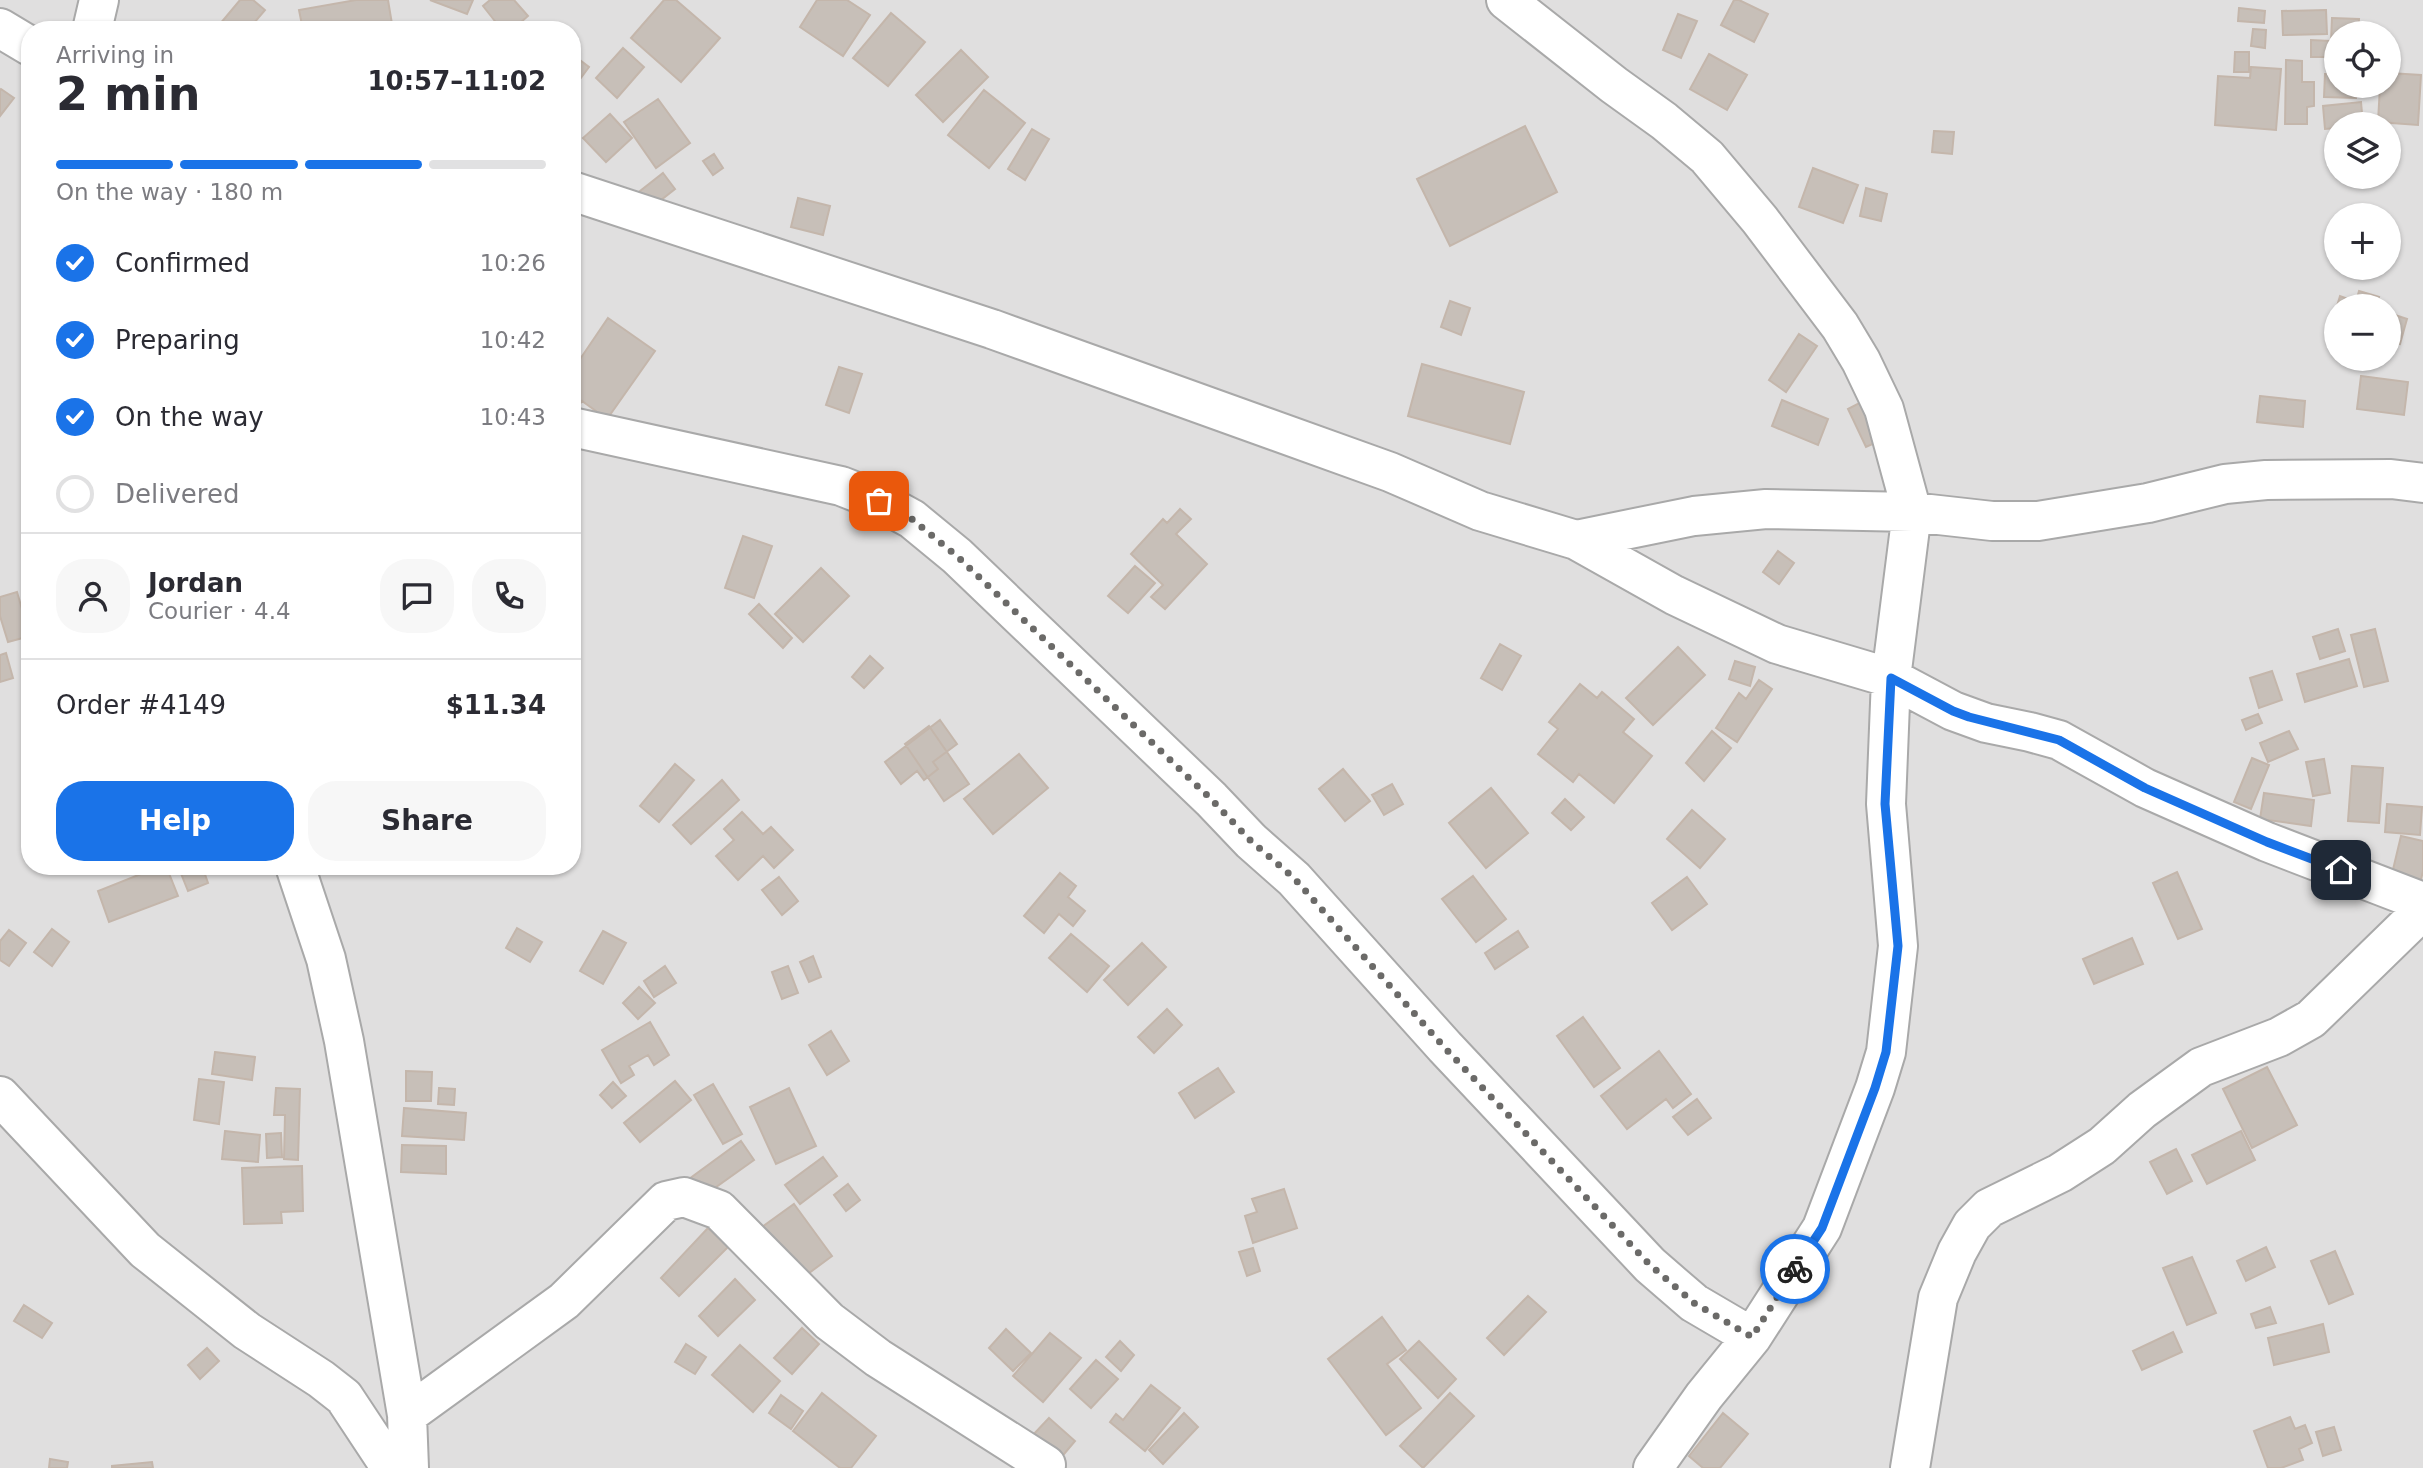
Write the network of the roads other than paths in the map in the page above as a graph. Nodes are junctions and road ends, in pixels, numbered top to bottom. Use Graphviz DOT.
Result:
graph roads {
  1 [pos="99,0"];
  2 [pos="1506,0"];
  3 [pos="94,21"];
  4 [pos="0,28"];
  5 [pos="21,41"];
  6 [pos="581,194"];
  7 [pos="581,429"];
  8 [pos="2423,483"];
  9 [pos="1912,512"];
  10 [pos="1576,540"];
  11 [pos="1891,678"];
  12 [pos="298,875"];
  13 [pos="2423,902"];
  14 [pos="2423,910"];
  15 [pos="0,1096"];
  16 [pos="1752,1337"];
  17 [pos="407,1415"];
  18 [pos="1046,1465"];
  19 [pos="391,1468"];
  20 [pos="409,1468"];
  21 [pos="1653,1468"];
  22 [pos="1910,1468"];
  1 -- 3 [label="street"];
  2 -- 9 [label="street"];
  4 -- 5 [label="street"];
  6 -- 10 [label="street"];
  7 -- 16 [label="street"];
  8 -- 9 [label="street"];
  9 -- 10 [label="street"];
  9 -- 11 [label="street"];
  10 -- 11 [label="street"];
  11 -- 13 [label="street"];
  11 -- 16 [label="street"];
  12 -- 17 [label="street"];
  14 -- 22 [label="street"];
  15 -- 19 [label="street"];
  16 -- 21 [label="street"];
  17 -- 18 [label="street"];
  17 -- 20 [label="street"];
}
